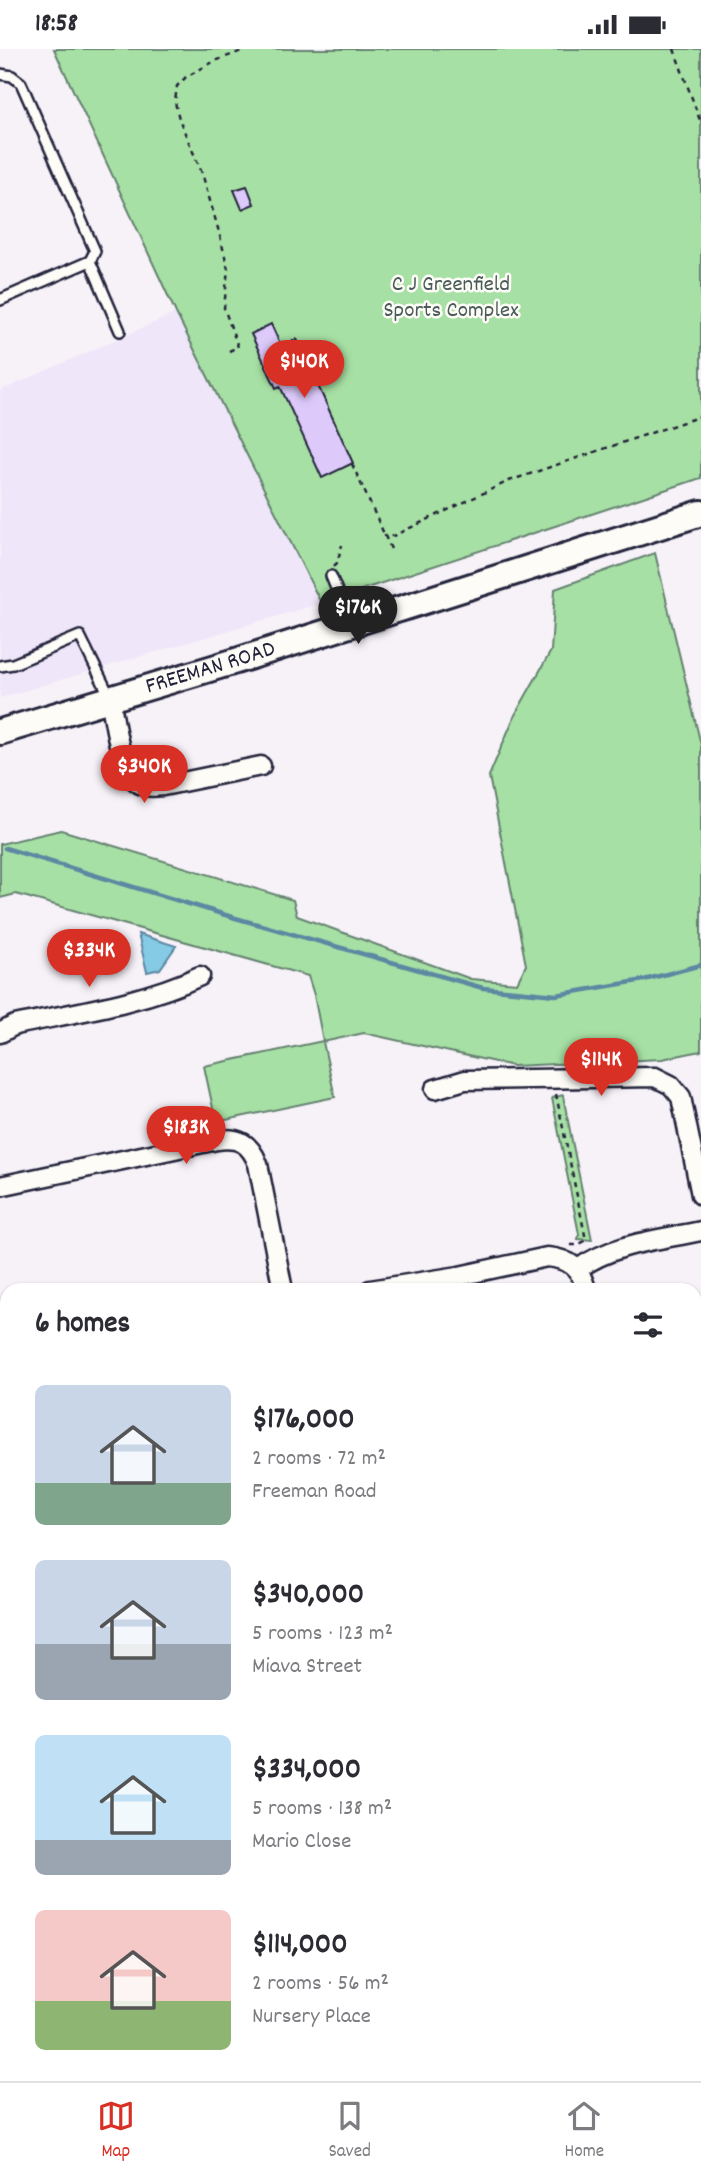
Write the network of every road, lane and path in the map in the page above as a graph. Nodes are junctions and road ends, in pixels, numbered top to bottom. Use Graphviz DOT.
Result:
graph roads {
  1 [pos="247,49"];
  2 [pos="674,49"];
  3 [pos="0,74"];
  4 [pos="701,123"];
  5 [pos="90,261"];
  6 [pos="0,300"];
  7 [pos="120,331"];
  8 [pos="229,351"];
  9 [pos="701,416"];
  10 [pos="352,464"];
  11 [pos="701,513"];
  12 [pos="384,536"];
  13 [pos="342,545"];
  14 [pos="391,549"];
  15 [pos="331,576"];
  16 [pos="350,624"];
  17 [pos="0,666"];
  18 [pos="110,699"];
  19 [pos="0,732"];
  20 [pos="261,766"];
  21 [pos="200,976"];
  22 [pos="0,1033"];
  23 [pos="553,1080"];
  24 [pos="435,1089"];
  25 [pos="0,1186"];
  26 [pos="701,1195"];
  27 [pos="701,1231"];
  28 [pos="562,1258"];
  29 [pos="578,1269"];
  30 [pos="283,1283"];
  31 [pos="404,1283"];
  32 [pos="583,1283"];
  1 -- 8 [label="path"];
  2 -- 4 [label="path"];
  3 -- 5 [label="lane"];
  5 -- 6 [label="lane"];
  5 -- 7 [label="lane"];
  9 -- 12 [label="path"];
  10 -- 12 [label="path"];
  11 -- 16 [label="street, FREEMAN ROAD"];
  12 -- 14 [label="path"];
  13 -- 15 [label="path"];
  15 -- 16 [label="lane"];
  16 -- 18 [label="street, FREEMAN ROAD"];
  17 -- 18 [label="lane"];
  18 -- 19 [label="street, FREEMAN ROAD"];
  18 -- 20 [label="street"];
  21 -- 22 [label="street"];
  23 -- 24 [label="street"];
  23 -- 26 [label="street"];
  23 -- 28 [label="path"];
  25 -- 30 [label="street"];
  27 -- 29 [label="street"];
  28 -- 29 [label="street"];
  28 -- 31 [label="street"];
  29 -- 32 [label="street"];
}
